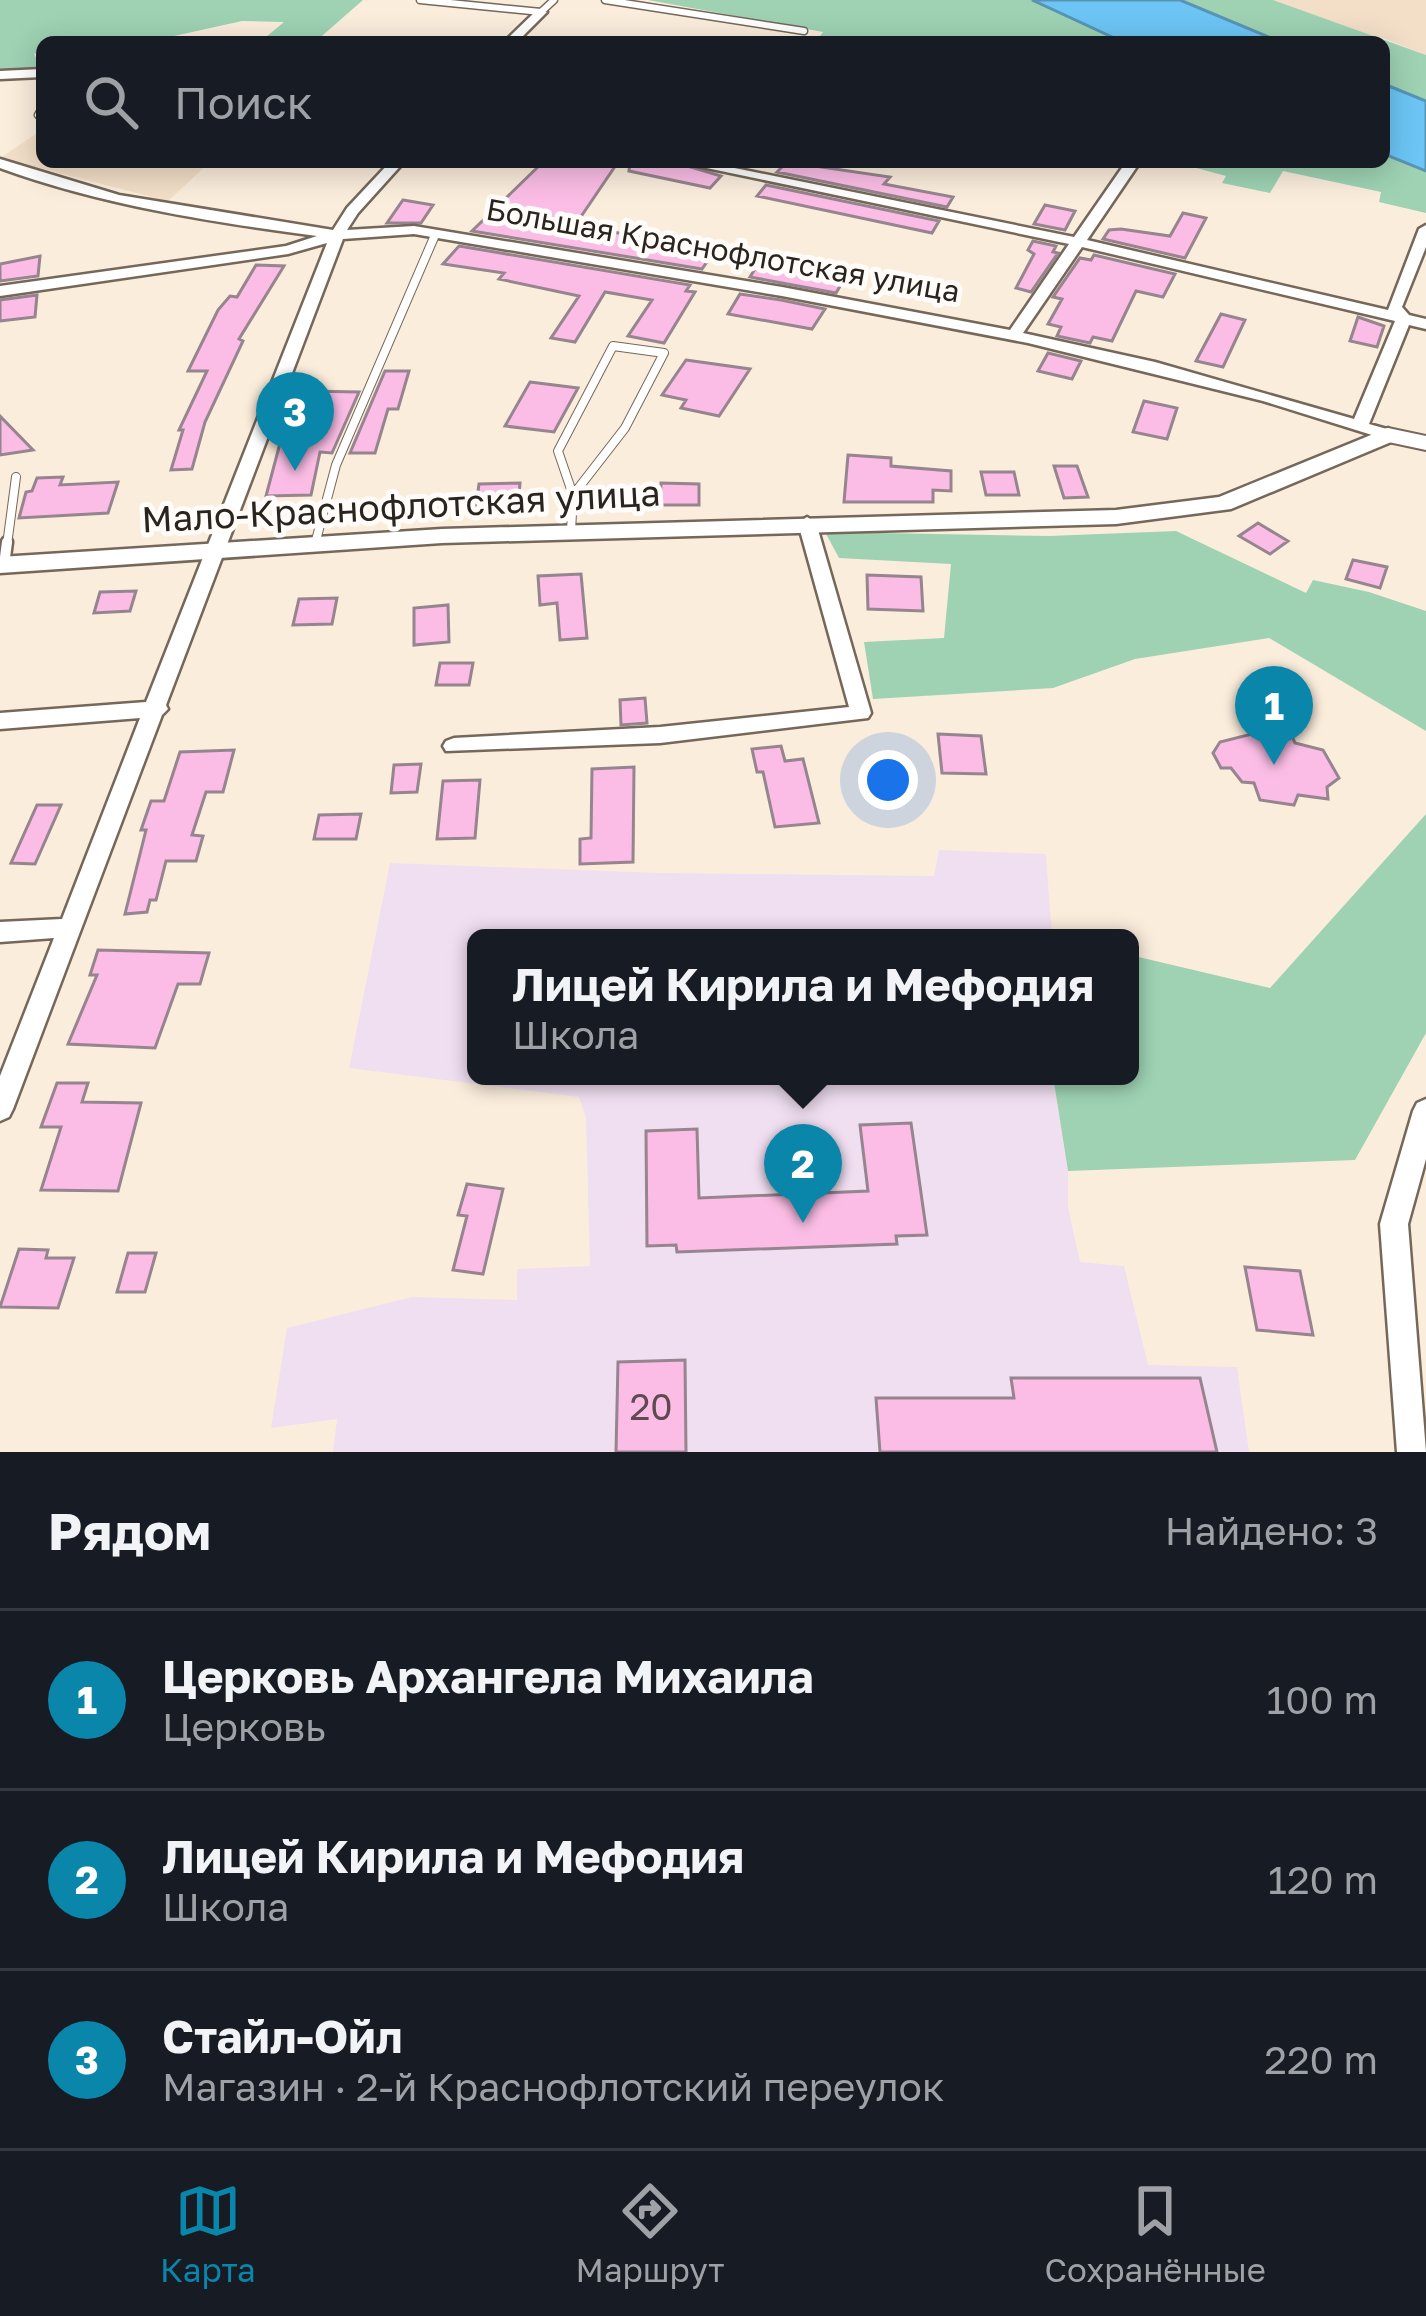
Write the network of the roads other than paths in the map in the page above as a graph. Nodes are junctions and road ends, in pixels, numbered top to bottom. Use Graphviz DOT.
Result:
graph roads {
  1 [pos="420,0"];
  2 [pos="554,0"];
  3 [pos="605,0"];
  4 [pos="541,12"];
  5 [pos="804,32"];
  6 [pos="516,36"];
  7 [pos="36,73"];
  8 [pos="0,75"];
  9 [pos="0,163"];
  10 [pos="391,168"];
  11 [pos="715,168"];
  12 [pos="1129,168"];
  13 [pos="1426,229"];
  14 [pos="436,234"];
  15 [pos="337,235"];
  16 [pos="1079,242"];
  17 [pos="0,291"];
  18 [pos="1404,319"];
  19 [pos="1426,325"];
  20 [pos="1014,335"];
  21 [pos="1360,425"];
  22 [pos="1388,435"];
  23 [pos="1426,442"];
  24 [pos="16,477"];
  25 [pos="573,495"];
  26 [pos="807,523"];
  27 [pos="571,531"];
  28 [pos="315,544"];
  29 [pos="213,550"];
  30 [pos="2,565"];
  31 [pos="158,709"];
  32 [pos="0,721"];
  33 [pos="454,746"];
  34 [pos="67,928"];
  35 [pos="0,932"];
  36 [pos="0,1109"];
  37 [pos="1426,1111"];
  38 [pos="1417,1179"];
  39 [pos="1412,1452"];
  1 -- 4 [label="lane"];
  2 -- 4 [label="lane"];
  3 -- 5 [label="lane"];
  4 -- 6 [label="street"];
  7 -- 8 [label="street"];
  9 -- 15 [label="street"];
  10 -- 15 [label="street"];
  11 -- 16 [label="street"];
  12 -- 16 [label="street"];
  13 -- 18 [label="street"];
  14 -- 15 [label="street, Большая Краснофлотская улица"];
  14 -- 20 [label="street, Большая Краснофлотская улица"];
  14 -- 28 [label="lane"];
  15 -- 17 [label="street, Большая Краснофлотская улица"];
  15 -- 29 [label="street"];
  16 -- 18 [label="street"];
  16 -- 20 [label="street"];
  18 -- 19 [label="street"];
  18 -- 21 [label="street"];
  20 -- 21 [label="street, Большая Краснофлотская улица"];
  21 -- 22 [label="street, Большая Краснофлотская улица"];
  22 -- 23 [label="main road, Большая Краснофлотская улица"];
  22 -- 26 [label="street, Мало-Краснофлотская улица"];
  24 -- 30 [label="lane"];
  25 -- 25 [label="lane"];
  25 -- 27 [label="lane"];
  26 -- 27 [label="street, Мало-Краснофлотская улица"];
  26 -- 33 [label="street"];
  27 -- 28 [label="street, Мало-Краснофлотская улица"];
  28 -- 29 [label="street, Мало-Краснофлотская улица"];
  29 -- 30 [label="street, Мало-Краснофлотская улица"];
  29 -- 31 [label="street"];
  31 -- 32 [label="street"];
  31 -- 34 [label="street"];
  34 -- 35 [label="street"];
  34 -- 36 [label="street"];
  37 -- 38 [label="street"];
  38 -- 39 [label="street"];
}
